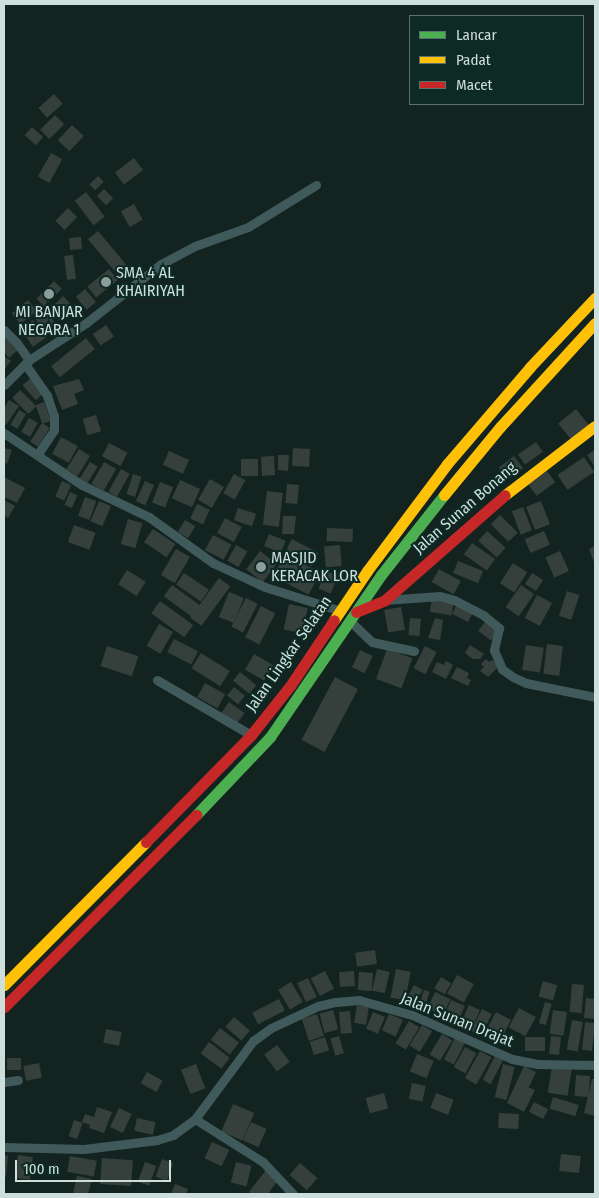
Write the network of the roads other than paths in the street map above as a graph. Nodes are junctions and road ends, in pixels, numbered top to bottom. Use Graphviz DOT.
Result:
graph roads {
  1 [pos="316,185"];
  2 [pos="595,298"];
  3 [pos="595,322"];
  4 [pos="4,330"];
  5 [pos="27,362"];
  6 [pos="4,385"];
  7 [pos="595,426"];
  8 [pos="4,433"];
  9 [pos="38,454"];
  10 [pos="385,600"];
  11 [pos="340,611"];
  12 [pos="353,616"];
  13 [pos="414,651"];
  14 [pos="156,680"];
  15 [pos="595,697"];
  16 [pos="251,735"];
  17 [pos="142,845"];
  18 [pos="154,858"];
  19 [pos="4,985"];
  20 [pos="4,1007"];
  21 [pos="595,1065"];
  22 [pos="18,1080"];
  23 [pos="4,1082"];
  24 [pos="195,1119"];
  25 [pos="4,1147"];
  26 [pos="293,1194"];
  1 -- 5 [label="street"];
  2 -- 11 [label="main road, Jalan Lingkar Selatan"];
  3 -- 12 [label="main road, Jalan Lingkar Selatan"];
  4 -- 5 [label="street"];
  5 -- 6 [label="street"];
  5 -- 9 [label="street"];
  7 -- 10 [label="main road, Jalan Sunan Bonang"];
  8 -- 9 [label="street"];
  9 -- 11 [label="street"];
  10 -- 12 [label="main road, Jalan Sunan Bonang"];
  10 -- 15 [label="street"];
  11 -- 16 [label="main road, Jalan Lingkar Selatan"];
  12 -- 13 [label="street"];
  12 -- 18 [label="main road, Jalan Lingkar Selatan"];
  14 -- 16 [label="street"];
  16 -- 17 [label="main road, Jalan Lingkar Selatan"];
  17 -- 18 [label="main road"];
  17 -- 19 [label="main road, Jalan Lingkar Selatan"];
  18 -- 20 [label="main road, Jalan Lingkar Selatan"];
  21 -- 24 [label="street, Jalan Sunan Drajat"];
  22 -- 23 [label="street"];
  24 -- 25 [label="street, Jalan Sunan Drajat"];
  24 -- 26 [label="street"];
}
